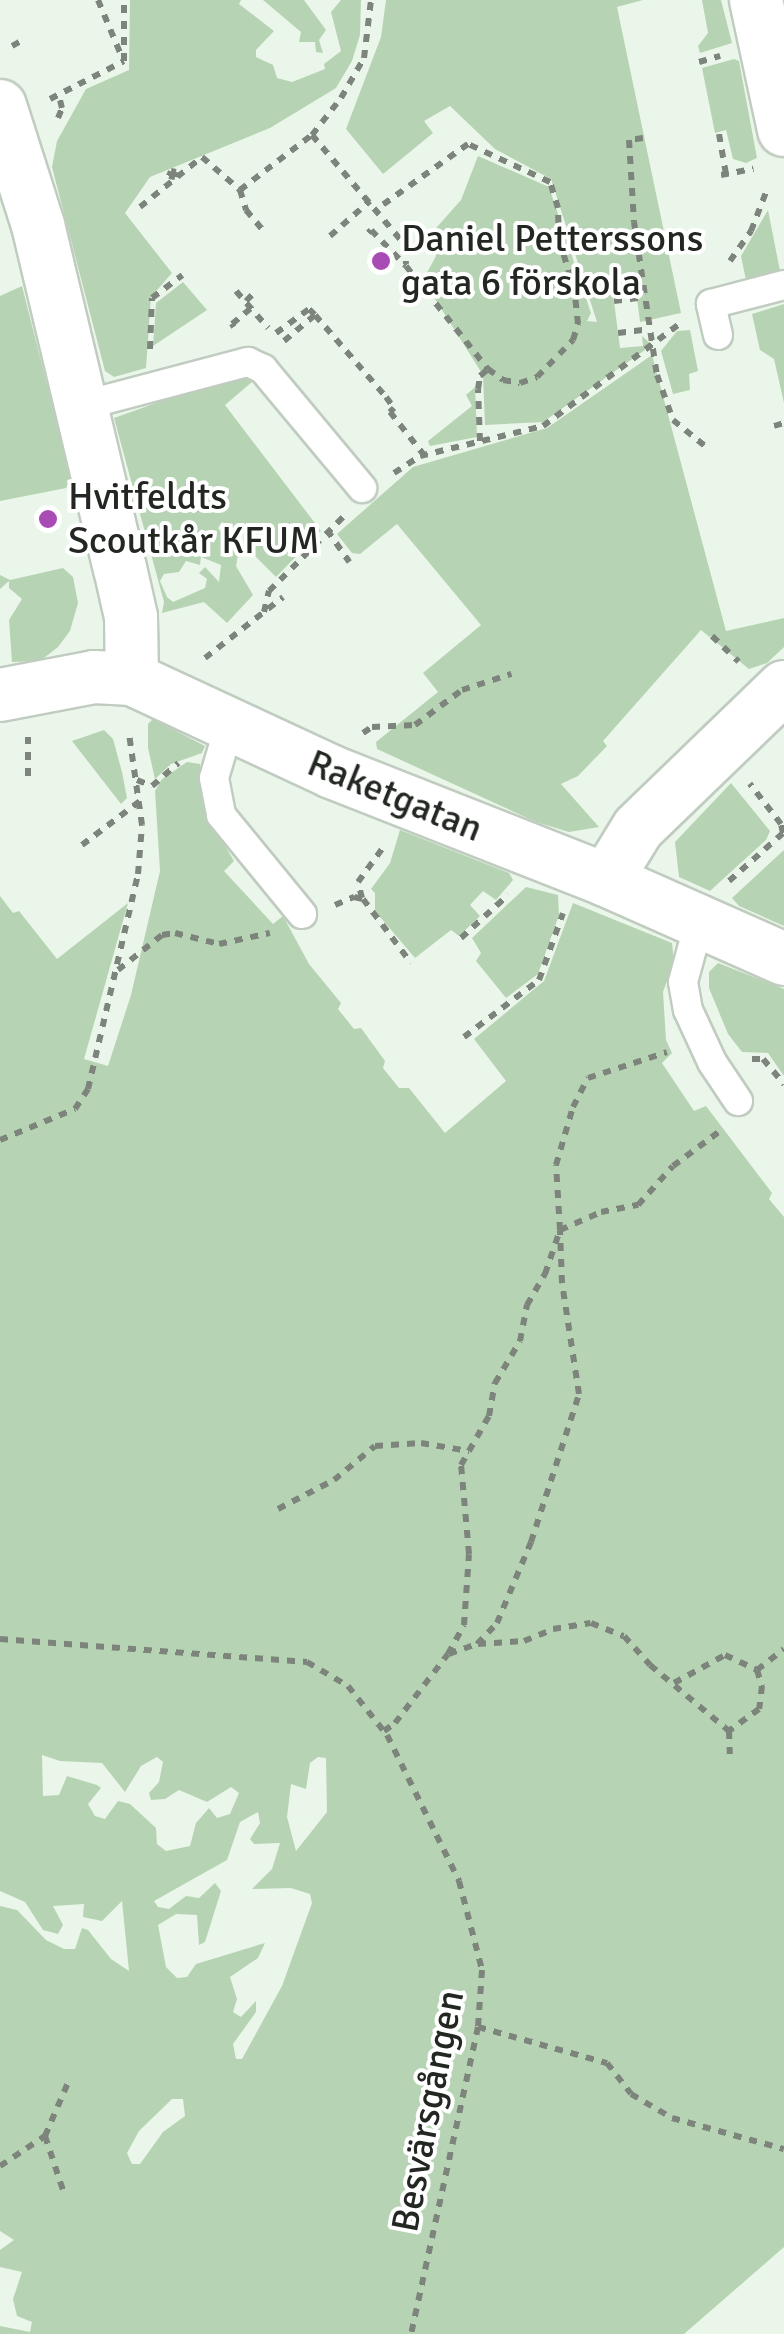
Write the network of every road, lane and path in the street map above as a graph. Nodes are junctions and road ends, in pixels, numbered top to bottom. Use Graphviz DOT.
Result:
graph roads {
  1 [pos="98,0"];
  2 [pos="124,0"];
  3 [pos="371,0"];
  4 [pos="756,0"];
  5 [pos="21,42"];
  6 [pos="12,46"];
  7 [pos="124,61"];
  8 [pos="22,104"];
  9 [pos="312,134"];
  10 [pos="719,134"];
  11 [pos="643,138"];
  12 [pos="774,148"];
  13 [pos="768,188"];
  14 [pos="240,190"];
  15 [pos="370,201"];
  16 [pos="140,207"];
  17 [pos="377,209"];
  18 [pos="368,232"];
  19 [pos="265,233"];
  20 [pos="330,236"];
  21 [pos="406,266"];
  22 [pos="182,275"];
  23 [pos="784,285"];
  24 [pos="236,291"];
  25 [pos="254,293"];
  26 [pos="710,293"];
  27 [pos="646,297"];
  28 [pos="614,300"];
  29 [pos="262,302"];
  30 [pos="250,306"];
  31 [pos="315,315"];
  32 [pos="232,324"];
  33 [pos="282,328"];
  34 [pos="649,329"];
  35 [pos="618,333"];
  36 [pos="274,335"];
  37 [pos="718,335"];
  38 [pos="655,346"];
  39 [pos="256,365"];
  40 [pos="488,368"];
  41 [pos="150,386"];
  42 [pos="81,406"];
  43 [pos="406,415"];
  44 [pos="398,422"];
  45 [pos="784,423"];
  46 [pos="414,424"];
  47 [pos="774,426"];
  48 [pos="405,432"];
  49 [pos="421,433"];
  50 [pos="412,441"];
  51 [pos="480,441"];
  52 [pos="705,446"];
  53 [pos="434,452"];
  54 [pos="424,455"];
  55 [pos="362,488"];
  56 [pos="349,562"];
  57 [pos="283,597"];
  58 [pos="264,612"];
  59 [pos="712,636"];
  60 [pos="192,668"];
  61 [pos="511,674"];
  62 [pos="765,678"];
  63 [pos="130,694"];
  64 [pos="14,711"];
  65 [pos="229,727"];
  66 [pos="356,736"];
  67 [pos="28,776"];
  68 [pos="748,782"];
  69 [pos="140,801"];
  70 [pos="784,833"];
  71 [pos="389,841"];
  72 [pos="82,845"];
  73 [pos="517,885"];
  74 [pos="586,891"];
  75 [pos="363,900"];
  76 [pos="347,902"];
  77 [pos="713,903"];
  78 [pos="293,922"];
  79 [pos="461,938"];
  80 [pos="784,959"];
  81 [pos="411,963"];
  82 [pos="117,970"];
  83 [pos="464,1036"];
  84 [pos="648,1059"];
  85 [pos="738,1102"];
  86 [pos="0,1140"];
  87 [pos="560,1230"];
  88 [pos="469,1451"];
  89 [pos="278,1509"];
  90 [pos="0,1639"];
  91 [pos="477,1644"];
  92 [pos="784,1649"];
  93 [pos="448,1654"];
  94 [pos="757,1670"];
  95 [pos="674,1682"];
  96 [pos="384,1730"];
  97 [pos="729,1731"];
  98 [pos="730,1754"];
  99 [pos="478,2027"];
  100 [pos="70,2078"];
  101 [pos="46,2136"];
  102 [pos="784,2149"];
  103 [pos="0,2166"];
  104 [pos="63,2190"];
  105 [pos="411,2334"];
  1 -- 7 [label="path"];
  2 -- 7 [label="path"];
  3 -- 9 [label="path"];
  4 -- 12 [label="street"];
  5 -- 6 [label="path"];
  7 -- 8 [label="path"];
  8 -- 42 [label="street"];
  9 -- 14 [label="path"];
  9 -- 15 [label="path"];
  10 -- 12 [label="path"];
  11 -- 27 [label="path"];
  13 -- 26 [label="path"];
  14 -- 16 [label="path"];
  14 -- 19 [label="path"];
  15 -- 17 [label="path"];
  15 -- 20 [label="path"];
  17 -- 21 [label="path"];
  17 -- 40 [label="path"];
  18 -- 21 [label="path"];
  21 -- 40 [label="path"];
  22 -- 41 [label="path"];
  23 -- 26 [label="lane"];
  24 -- 30 [label="path"];
  25 -- 30 [label="path"];
  26 -- 37 [label="lane"];
  26 -- 38 [label="path"];
  27 -- 28 [label="path"];
  27 -- 34 [label="path"];
  29 -- 30 [label="path"];
  30 -- 32 [label="path"];
  30 -- 36 [label="path"];
  31 -- 33 [label="path"];
  31 -- 39 [label="path"];
  31 -- 44 [label="path"];
  34 -- 35 [label="path"];
  34 -- 38 [label="path"];
  38 -- 51 [label="path"];
  38 -- 52 [label="path"];
  39 -- 41 [label="lane"];
  39 -- 55 [label="lane"];
  40 -- 51 [label="path"];
  41 -- 42 [label="lane"];
  42 -- 63 [label="street"];
  43 -- 44 [label="path"];
  44 -- 48 [label="path"];
  45 -- 47 [label="path"];
  46 -- 48 [label="path"];
  48 -- 50 [label="path"];
  49 -- 50 [label="path"];
  50 -- 54 [label="path"];
  51 -- 53 [label="path"];
  56 -- 58 [label="path"];
  57 -- 58 [label="path"];
  58 -- 60 [label="path"];
  59 -- 62 [label="path"];
  61 -- 66 [label="path"];
  62 -- 74 [label="street"];
  63 -- 64 [label="street, Raketgatan"];
  63 -- 65 [label="street, Raketgatan"];
  63 -- 69 [label="path"];
  64 -- 67 [label="path"];
  65 -- 74 [label="street, Raketgatan"];
  65 -- 78 [label="lane"];
  68 -- 70 [label="path"];
  69 -- 72 [label="path"];
  69 -- 82 [label="path"];
  70 -- 77 [label="path"];
  71 -- 75 [label="path"];
  73 -- 79 [label="path"];
  74 -- 77 [label="street, Raketgatan"];
  74 -- 83 [label="path"];
  75 -- 76 [label="path"];
  75 -- 81 [label="path"];
  77 -- 80 [label="street, Raketgatan"];
  77 -- 85 [label="lane"];
  78 -- 82 [label="path"];
  82 -- 86 [label="path"];
  84 -- 87 [label="path"];
  85 -- 87 [label="path"];
  87 -- 88 [label="path"];
  87 -- 91 [label="path"];
  88 -- 89 [label="path"];
  88 -- 93 [label="path"];
  90 -- 96 [label="path, Besvärsgången"];
  91 -- 93 [label="path"];
  91 -- 95 [label="path"];
  92 -- 94 [label="path"];
  93 -- 96 [label="path"];
  94 -- 95 [label="path"];
  94 -- 97 [label="path"];
  95 -- 97 [label="path"];
  96 -- 99 [label="path, Besvärsgången"];
  97 -- 98 [label="path"];
  99 -- 102 [label="path"];
  99 -- 105 [label="path, Besvärsgången"];
  100 -- 101 [label="path"];
  101 -- 103 [label="path"];
  101 -- 104 [label="path"];
}
